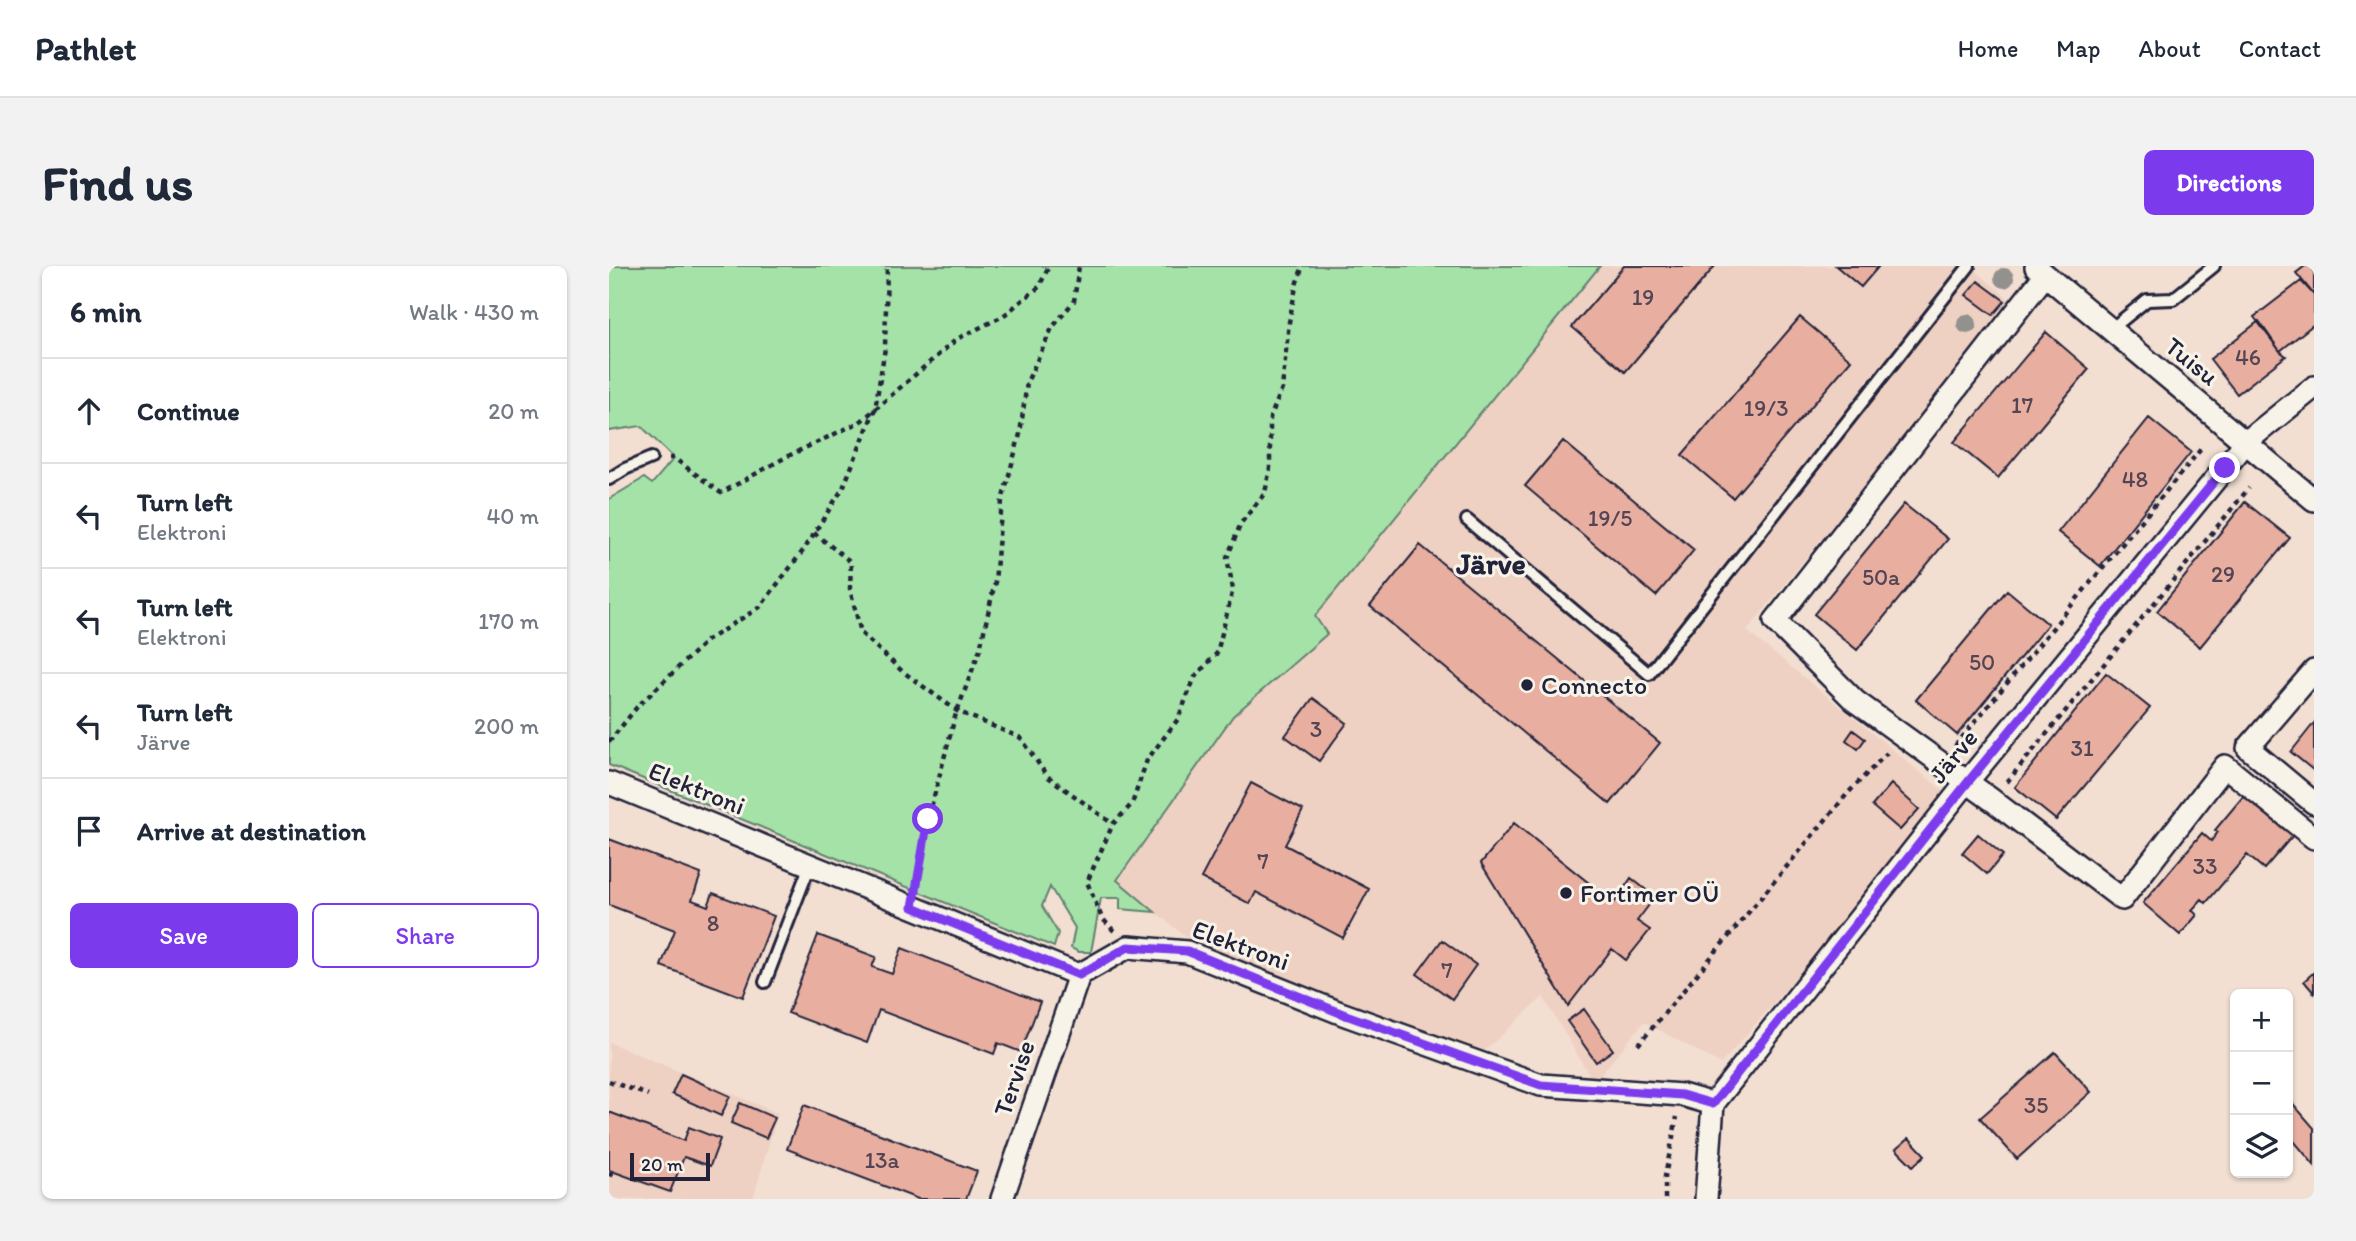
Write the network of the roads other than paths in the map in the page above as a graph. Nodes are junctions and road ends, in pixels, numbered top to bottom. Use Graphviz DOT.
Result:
graph roads {
  1 [pos="1969,266"];
  2 [pos="2214,266"];
  3 [pos="2039,271"];
  4 [pos="2109,330"];
  5 [pos="2314,387"];
  6 [pos="2246,442"];
  7 [pos="650,458"];
  8 [pos="609,479"];
  9 [pos="2314,500"];
  10 [pos="1467,520"];
  11 [pos="2314,671"];
  12 [pos="1968,782"];
  13 [pos="609,783"];
  14 [pos="2314,803"];
  15 [pos="2314,838"];
  16 [pos="810,865"];
  17 [pos="1079,975"];
  18 [pos="765,982"];
  19 [pos="1713,1104"];
  20 [pos="1002,1199"];
  21 [pos="1706,1199"];
  1 -- 10 [label="lane"];
  2 -- 4 [label="lane"];
  3 -- 4 [label="street, Tuisu"];
  3 -- 12 [label="street"];
  4 -- 6 [label="street, Tuisu"];
  5 -- 6 [label="street, Järve"];
  6 -- 9 [label="street, Tuisu"];
  6 -- 12 [label="street, Järve"];
  7 -- 8 [label="lane"];
  11 -- 14 [label="street"];
  12 -- 15 [label="street"];
  12 -- 19 [label="street, Järve"];
  13 -- 16 [label="street, Elektroni"];
  16 -- 17 [label="street, Elektroni"];
  16 -- 18 [label="lane"];
  17 -- 19 [label="street, Elektroni"];
  17 -- 20 [label="street, Tervise"];
  19 -- 21 [label="street"];
}
